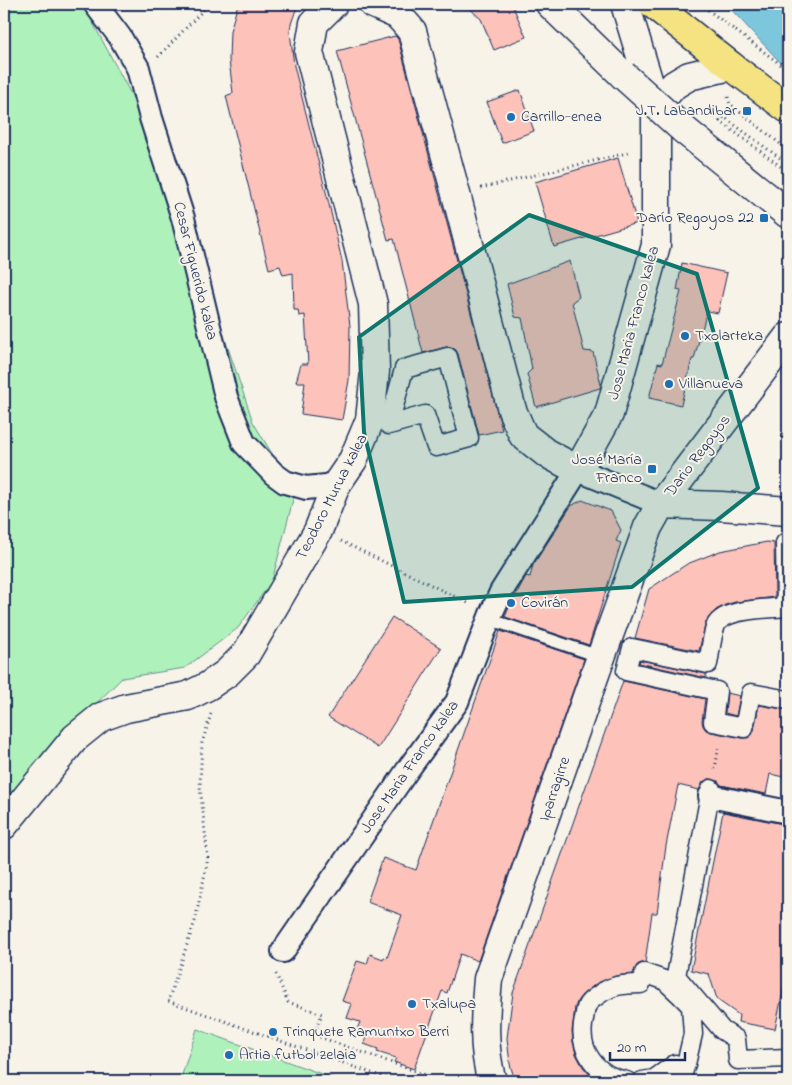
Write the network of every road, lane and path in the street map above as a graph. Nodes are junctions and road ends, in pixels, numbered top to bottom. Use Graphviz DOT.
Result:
graph roads {
  1 [pos="95,4"];
  2 [pos="209,4"];
  3 [pos="332,4"];
  4 [pos="373,4"];
  5 [pos="550,4"];
  6 [pos="625,4"];
  7 [pos="653,4"];
  8 [pos="700,4"];
  9 [pos="154,61"];
  10 [pos="731,66"];
  11 [pos="788,70"];
  12 [pos="656,106"];
  13 [pos="788,109"];
  14 [pos="656,146"];
  15 [pos="788,164"];
  16 [pos="788,172"];
  17 [pos="456,194"];
  18 [pos="788,214"];
  19 [pos="788,337"];
  20 [pos="404,369"];
  21 [pos="578,470"];
  22 [pos="336,485"];
  23 [pos="661,504"];
  24 [pos="788,511"];
  25 [pos="336,539"];
  26 [pos="788,544"];
  27 [pos="490,617"];
  28 [pos="601,657"];
  29 [pos="788,700"];
  30 [pos="212,710"];
  31 [pos="723,724"];
  32 [pos="710,792"];
  33 [pos="788,812"];
  34 [pos="4,826"];
  35 [pos="283,951"];
  36 [pos="288,1002"];
  37 [pos="788,1058"];
  38 [pos="394,1081"];
  39 [pos="444,1081"];
  40 [pos="492,1081"];
  41 [pos="627,1081"];
  42 [pos="642,1081"];
  1 -- 22 [label="street, Cesar Figuerido kalea"];
  2 -- 9 [label="path"];
  3 -- 22 [label="street, Teodoro Murua kalea"];
  4 -- 17 [label="street"];
  5 -- 18 [label="street, bridge"];
  6 -- 12 [label="street, Jose Maria Franco kalea"];
  7 -- 10 [label="main road"];
  8 -- 11 [label="path"];
  10 -- 12 [label="street"];
  10 -- 13 [label="main road"];
  12 -- 14 [label="street, Jose Maria Franco kalea"];
  14 -- 17 [label="path"];
  14 -- 21 [label="street, Jose Maria Franco kalea"];
  15 -- 16 [label="path"];
  17 -- 21 [label="street"];
  19 -- 23 [label="street, Dario Regoyos"];
  20 -- 20 [label="street"];
  21 -- 23 [label="street"];
  21 -- 27 [label="street, Jose Maria Franco kalea"];
  22 -- 34 [label="street, Teodoro Murua kalea"];
  23 -- 24 [label="street"];
  23 -- 28 [label="street, Iparragirre"];
  25 -- 27 [label="path"];
  26 -- 31 [label="street"];
  27 -- 28 [label="lane"];
  27 -- 35 [label="street, Jose Maria Franco kalea"];
  28 -- 40 [label="street, Iparragirre"];
  29 -- 31 [label="street"];
  30 -- 38 [label="path"];
  31 -- 32 [label="path"];
  32 -- 33 [label="street"];
  32 -- 37 [label="street"];
  36 -- 39 [label="path"];
  41 -- 42 [label="street"];
}
